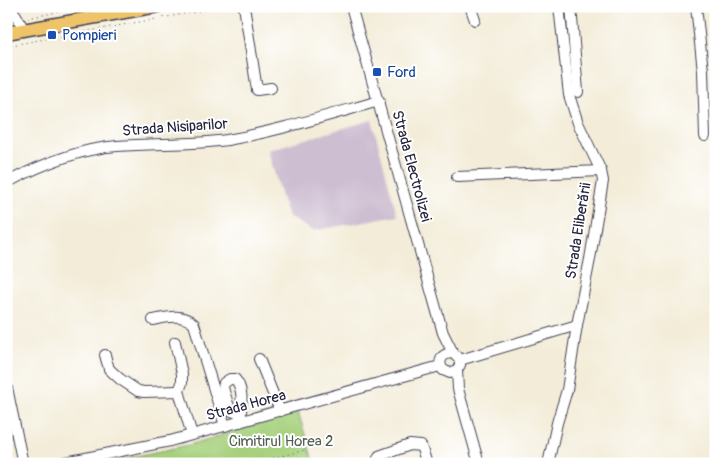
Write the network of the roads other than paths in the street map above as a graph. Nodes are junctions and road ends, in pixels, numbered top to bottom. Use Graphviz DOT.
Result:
graph roads {
  1 [pos="7,6"];
  2 [pos="158,6"];
  3 [pos="244,6"];
  4 [pos="351,6"];
  5 [pos="470,6"];
  6 [pos="559,6"];
  7 [pos="571,6"];
  8 [pos="696,6"];
  9 [pos="108,11"];
  10 [pos="474,20"];
  11 [pos="21,25"];
  12 [pos="6,33"];
  13 [pos="270,88"];
  14 [pos="578,92"];
  15 [pos="378,101"];
  16 [pos="705,136"];
  17 [pos="600,171"];
  18 [pos="457,177"];
  19 [pos="6,183"];
  20 [pos="153,320"];
  21 [pos="577,325"];
  22 [pos="175,342"];
  23 [pos="105,355"];
  24 [pos="258,359"];
  25 [pos="450,363"];
  26 [pos="6,383"];
  27 [pos="179,391"];
  28 [pos="280,411"];
  29 [pos="225,426"];
  30 [pos="192,435"];
  31 [pos="26,462"];
  32 [pos="476,463"];
  33 [pos="56,464"];
  34 [pos="376,464"];
  35 [pos="426,464"];
  36 [pos="548,464"];
  1 -- 11 [label="street"];
  2 -- 9 [label="main road"];
  3 -- 13 [label="street"];
  4 -- 15 [label="street, Strada Electrolizei"];
  5 -- 10 [label="street"];
  6 -- 17 [label="street, Strada Eliberării"];
  7 -- 14 [label="street"];
  8 -- 16 [label="street"];
  9 -- 11 [label="main road"];
  11 -- 12 [label="main road"];
  15 -- 19 [label="street, Strada Nisiparilor"];
  15 -- 25 [label="street, Strada Electrolizei"];
  17 -- 18 [label="street"];
  17 -- 21 [label="street, Strada Eliberării"];
  20 -- 29 [label="street"];
  21 -- 25 [label="street, Strada Horea"];
  21 -- 36 [label="street, Strada Eliberării"];
  22 -- 27 [label="street"];
  23 -- 27 [label="street"];
  24 -- 28 [label="street"];
  25 -- 28 [label="street, Strada Horea"];
  25 -- 32 [label="street, Strada Electrolizei"];
  26 -- 31 [label="street"];
  27 -- 30 [label="street"];
  28 -- 29 [label="street, Strada Horea"];
  29 -- 30 [label="street, Strada Horea"];
  30 -- 33 [label="street, Strada Horea"];
  34 -- 35 [label="street"];
}
